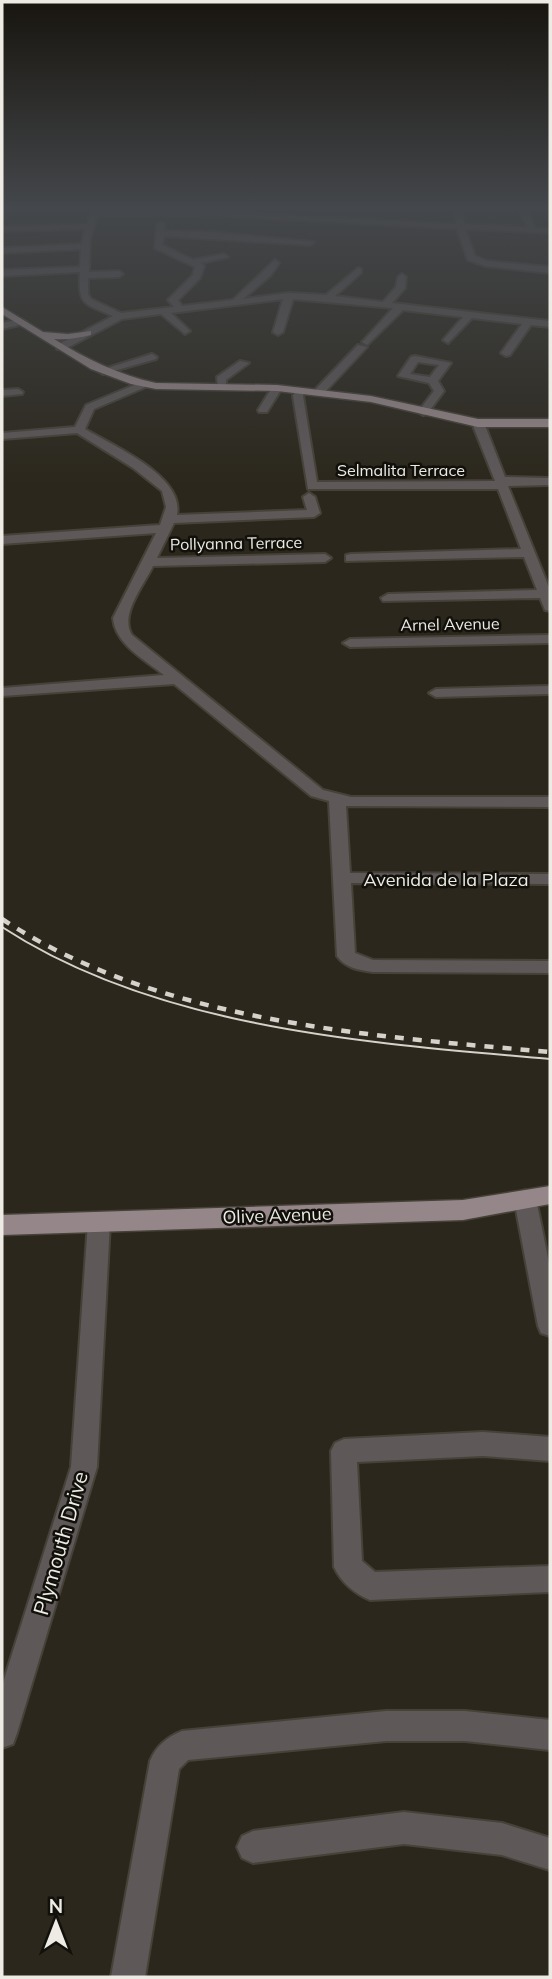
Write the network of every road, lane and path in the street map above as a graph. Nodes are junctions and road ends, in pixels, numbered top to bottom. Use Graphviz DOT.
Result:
graph roads {
  1 [pos="88,300"];
  2 [pos="173,300"];
  3 [pos="252,300"];
  4 [pos="288,300"];
  5 [pos="347,300"];
  6 [pos="389,300"];
  7 [pos="238,302"];
  8 [pos="385,305"];
  9 [pos="400,307"];
  10 [pos="180,309"];
  11 [pos="2,310"];
  12 [pos="163,311"];
  13 [pos="469,315"];
  14 [pos="120,316"];
  15 [pos="21,322"];
  16 [pos="528,322"];
  17 [pos="550,324"];
  18 [pos="2,326"];
  19 [pos="185,331"];
  20 [pos="278,332"];
  21 [pos="87,333"];
  22 [pos="41,334"];
  23 [pos="448,340"];
  24 [pos="61,346"];
  25 [pos="506,353"];
  26 [pos="152,357"];
  27 [pos="244,363"];
  28 [pos="103,371"];
  29 [pos="433,381"];
  30 [pos="144,384"];
  31 [pos="222,386"];
  32 [pos="277,388"];
  33 [pos="300,390"];
  34 [pos="18,392"];
  35 [pos="319,392"];
  36 [pos="2,393"];
  37 [pos="263,410"];
  38 [pos="423,412"];
  39 [pos="550,422"];
  40 [pos="478,423"];
  41 [pos="79,430"];
  42 [pos="2,436"];
  43 [pos="550,481"];
  44 [pos="502,483"];
  45 [pos="309,497"];
  46 [pos="167,524"];
  47 [pos="2,540"];
  48 [pos="531,553"];
  49 [pos="325,558"];
  50 [pos="351,558"];
  51 [pos="148,562"];
  52 [pos="388,598"];
  53 [pos="548,601"];
  54 [pos="550,639"];
  55 [pos="350,643"];
  56 [pos="175,680"];
  57 [pos="550,690"];
  58 [pos="2,692"];
  59 [pos="436,693"];
  60 [pos="337,800"];
  61 [pos="550,802"];
  62 [pos="341,878"];
  63 [pos="550,879"];
  64 [pos="550,967"];
  65 [pos="550,1195"];
  66 [pos="525,1199"];
  67 [pos="99,1222"];
  68 [pos="2,1225"];
  69 [pos="544,1267"];
  70 [pos="550,1326"];
  71 [pos="550,1449"];
  72 [pos="550,1579"];
  73 [pos="2,1733"];
  74 [pos="550,1735"];
  75 [pos="253,1847"];
  76 [pos="550,1854"];
  77 [pos="128,1977"];
  1 -- 14 [label="street"];
  2 -- 10 [label="street"];
  3 -- 7 [label="street"];
  4 -- 20 [label="street"];
  5 -- 8 [label="street"];
  6 -- 8 [label="street"];
  7 -- 10 [label="street"];
  8 -- 9 [label="street"];
  9 -- 13 [label="street"];
  9 -- 35 [label="street"];
  10 -- 12 [label="street"];
  11 -- 15 [label="main road"];
  12 -- 14 [label="street"];
  12 -- 19 [label="street"];
  13 -- 16 [label="street"];
  13 -- 23 [label="street"];
  14 -- 21 [label="street"];
  15 -- 18 [label="street"];
  15 -- 22 [label="main road"];
  16 -- 17 [label="street"];
  16 -- 25 [label="street"];
  21 -- 22 [label="main road"];
  21 -- 24 [label="street"];
  22 -- 24 [label="main road"];
  24 -- 28 [label="main road"];
  26 -- 28 [label="street"];
  27 -- 31 [label="street"];
  28 -- 30 [label="main road"];
  29 -- 38 [label="street"];
  30 -- 31 [label="main road"];
  30 -- 41 [label="street"];
  31 -- 32 [label="main road"];
  32 -- 33 [label="main road"];
  32 -- 37 [label="street"];
  33 -- 35 [label="main road"];
  33 -- 44 [label="street, Selmalita Terrace"];
  34 -- 36 [label="street"];
  35 -- 38 [label="main road"];
  38 -- 40 [label="main road"];
  39 -- 40 [label="main road"];
  40 -- 44 [label="street"];
  41 -- 42 [label="street"];
  41 -- 46 [label="street"];
  43 -- 44 [label="street"];
  44 -- 48 [label="street"];
  45 -- 46 [label="street"];
  46 -- 47 [label="street"];
  46 -- 51 [label="street"];
  48 -- 50 [label="street"];
  48 -- 53 [label="street"];
  49 -- 51 [label="street, Pollyanna Terrace"];
  51 -- 56 [label="street"];
  52 -- 53 [label="street"];
  54 -- 55 [label="street, Arnel Avenue"];
  56 -- 58 [label="street"];
  56 -- 60 [label="street"];
  57 -- 59 [label="street"];
  60 -- 61 [label="street"];
  60 -- 62 [label="street"];
  62 -- 63 [label="street, Avenida de la Plaza"];
  62 -- 64 [label="street"];
  65 -- 66 [label="main road, Olive Avenue"];
  66 -- 67 [label="main road, Olive Avenue"];
  66 -- 69 [label="street"];
  67 -- 68 [label="main road, Olive Avenue"];
  67 -- 73 [label="street, Plymouth Drive"];
  69 -- 70 [label="street"];
  71 -- 72 [label="street"];
  74 -- 77 [label="street"];
  75 -- 76 [label="street"];
}
